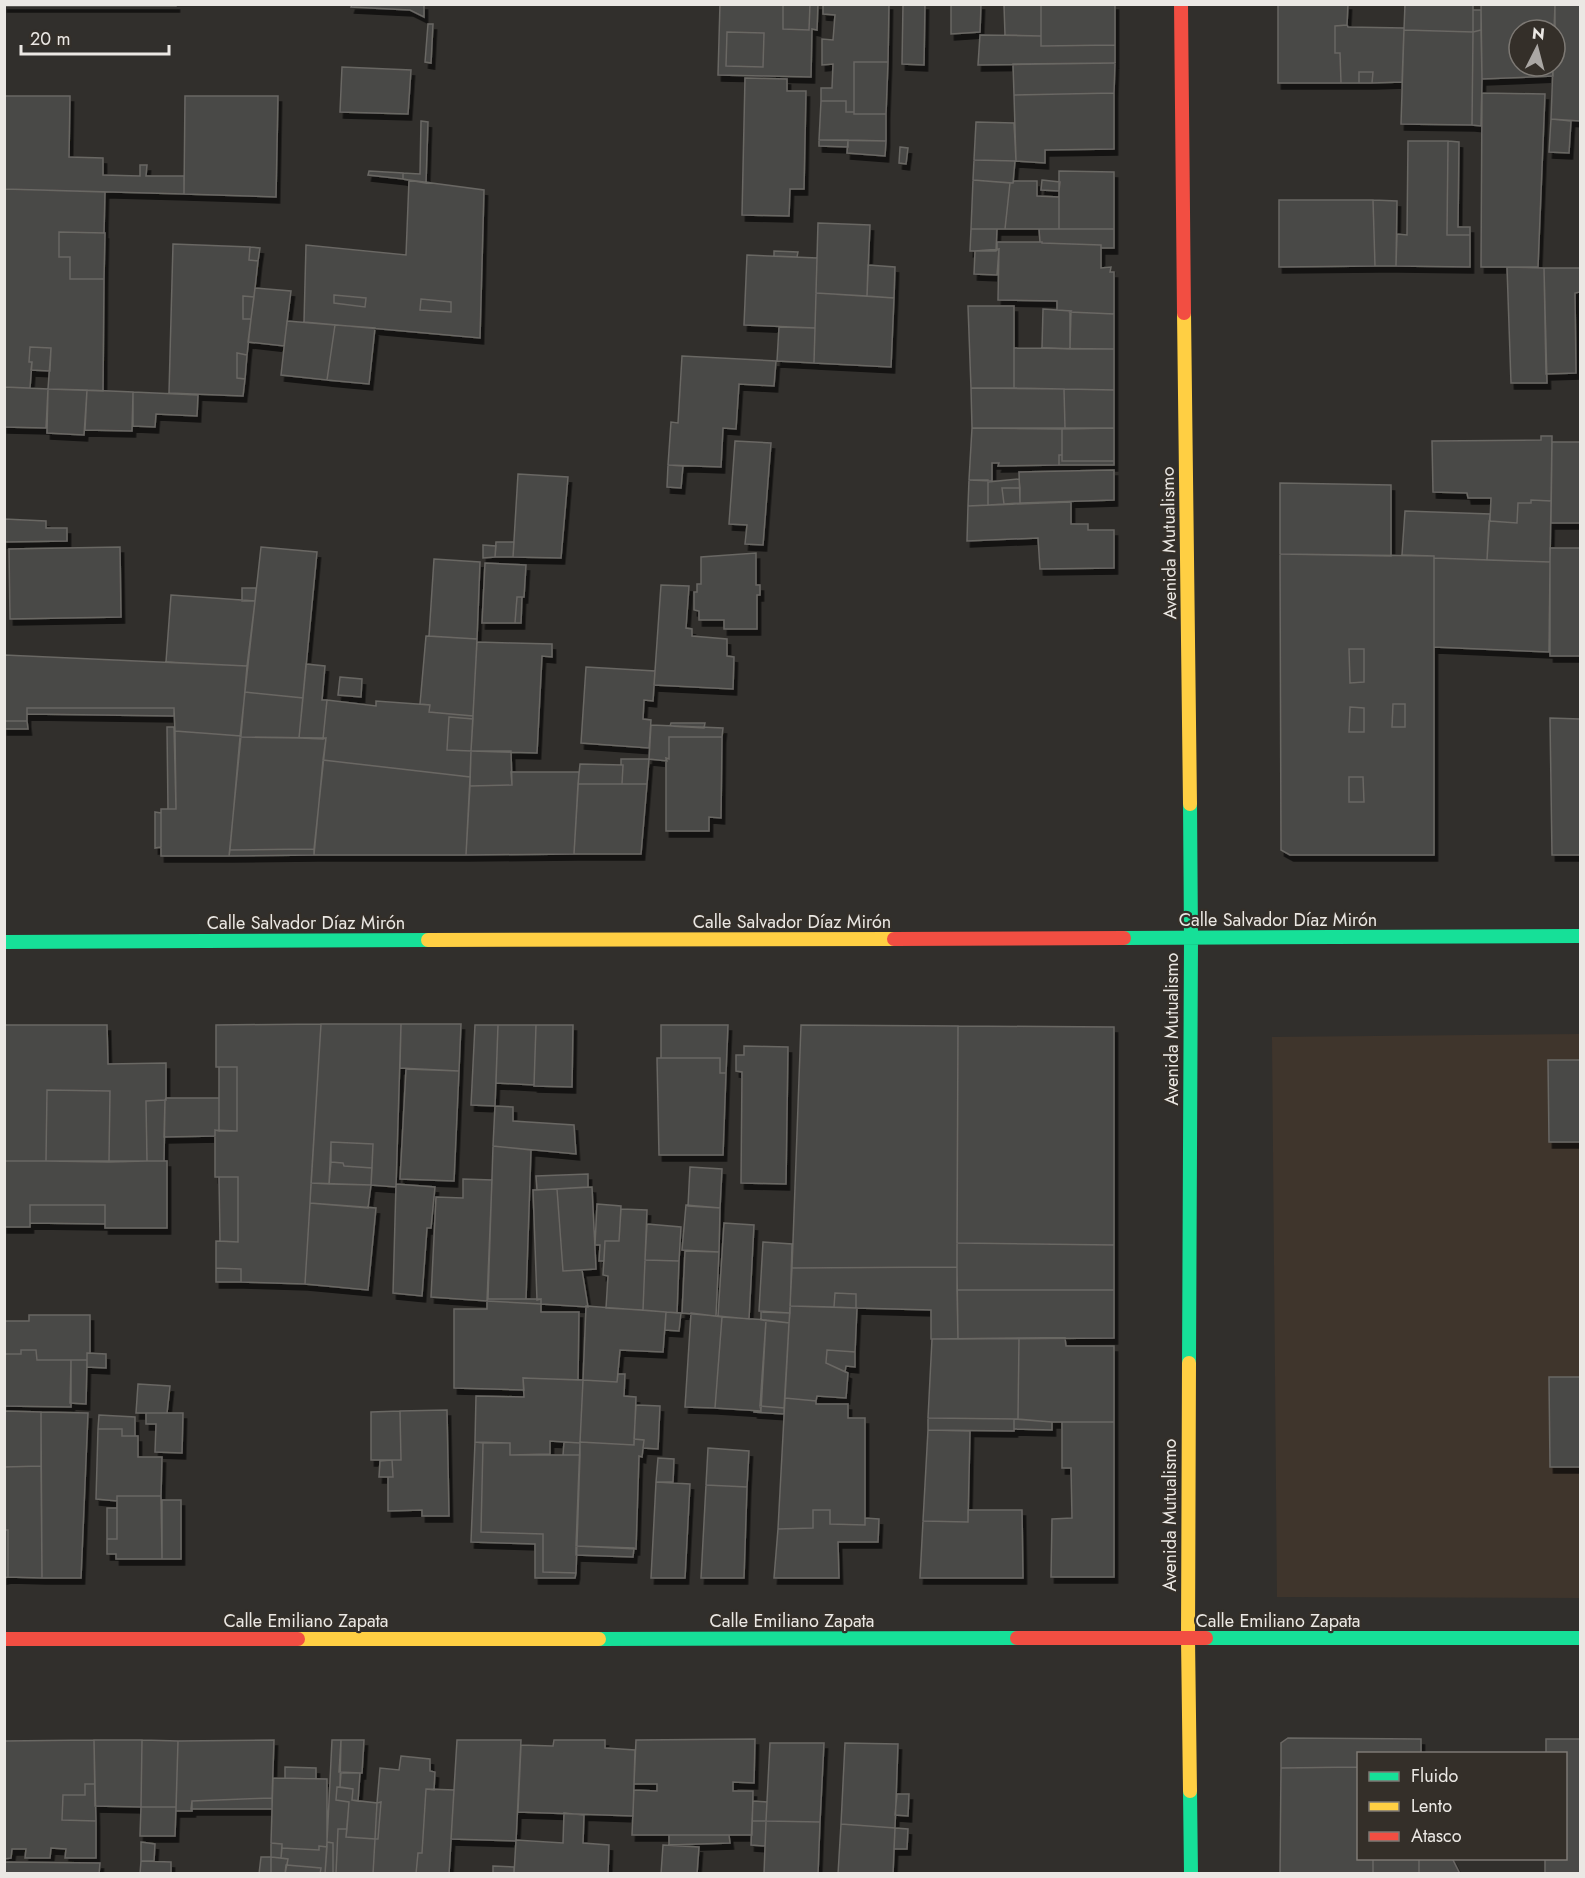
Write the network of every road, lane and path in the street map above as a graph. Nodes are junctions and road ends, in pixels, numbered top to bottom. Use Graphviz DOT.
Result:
graph roads {
  1 [pos="1181,4"];
  2 [pos="1581,936"];
  3 [pos="1191,938"];
  4 [pos="4,942"];
  5 [pos="1581,1638"];
  6 [pos="4,1639"];
  7 [pos="1188,1639"];
  8 [pos="1191,1874"];
  1 -- 3 [label="street, Avenida Mutualismo"];
  2 -- 3 [label="street, Calle Salvador Díaz Mirón"];
  3 -- 4 [label="street, Calle Salvador Díaz Mirón"];
  3 -- 7 [label="street, Avenida Mutualismo"];
  5 -- 7 [label="street, Calle Emiliano Zapata"];
  6 -- 7 [label="street, Calle Emiliano Zapata"];
  7 -- 8 [label="street, Avenida Mutualismo"];
}
